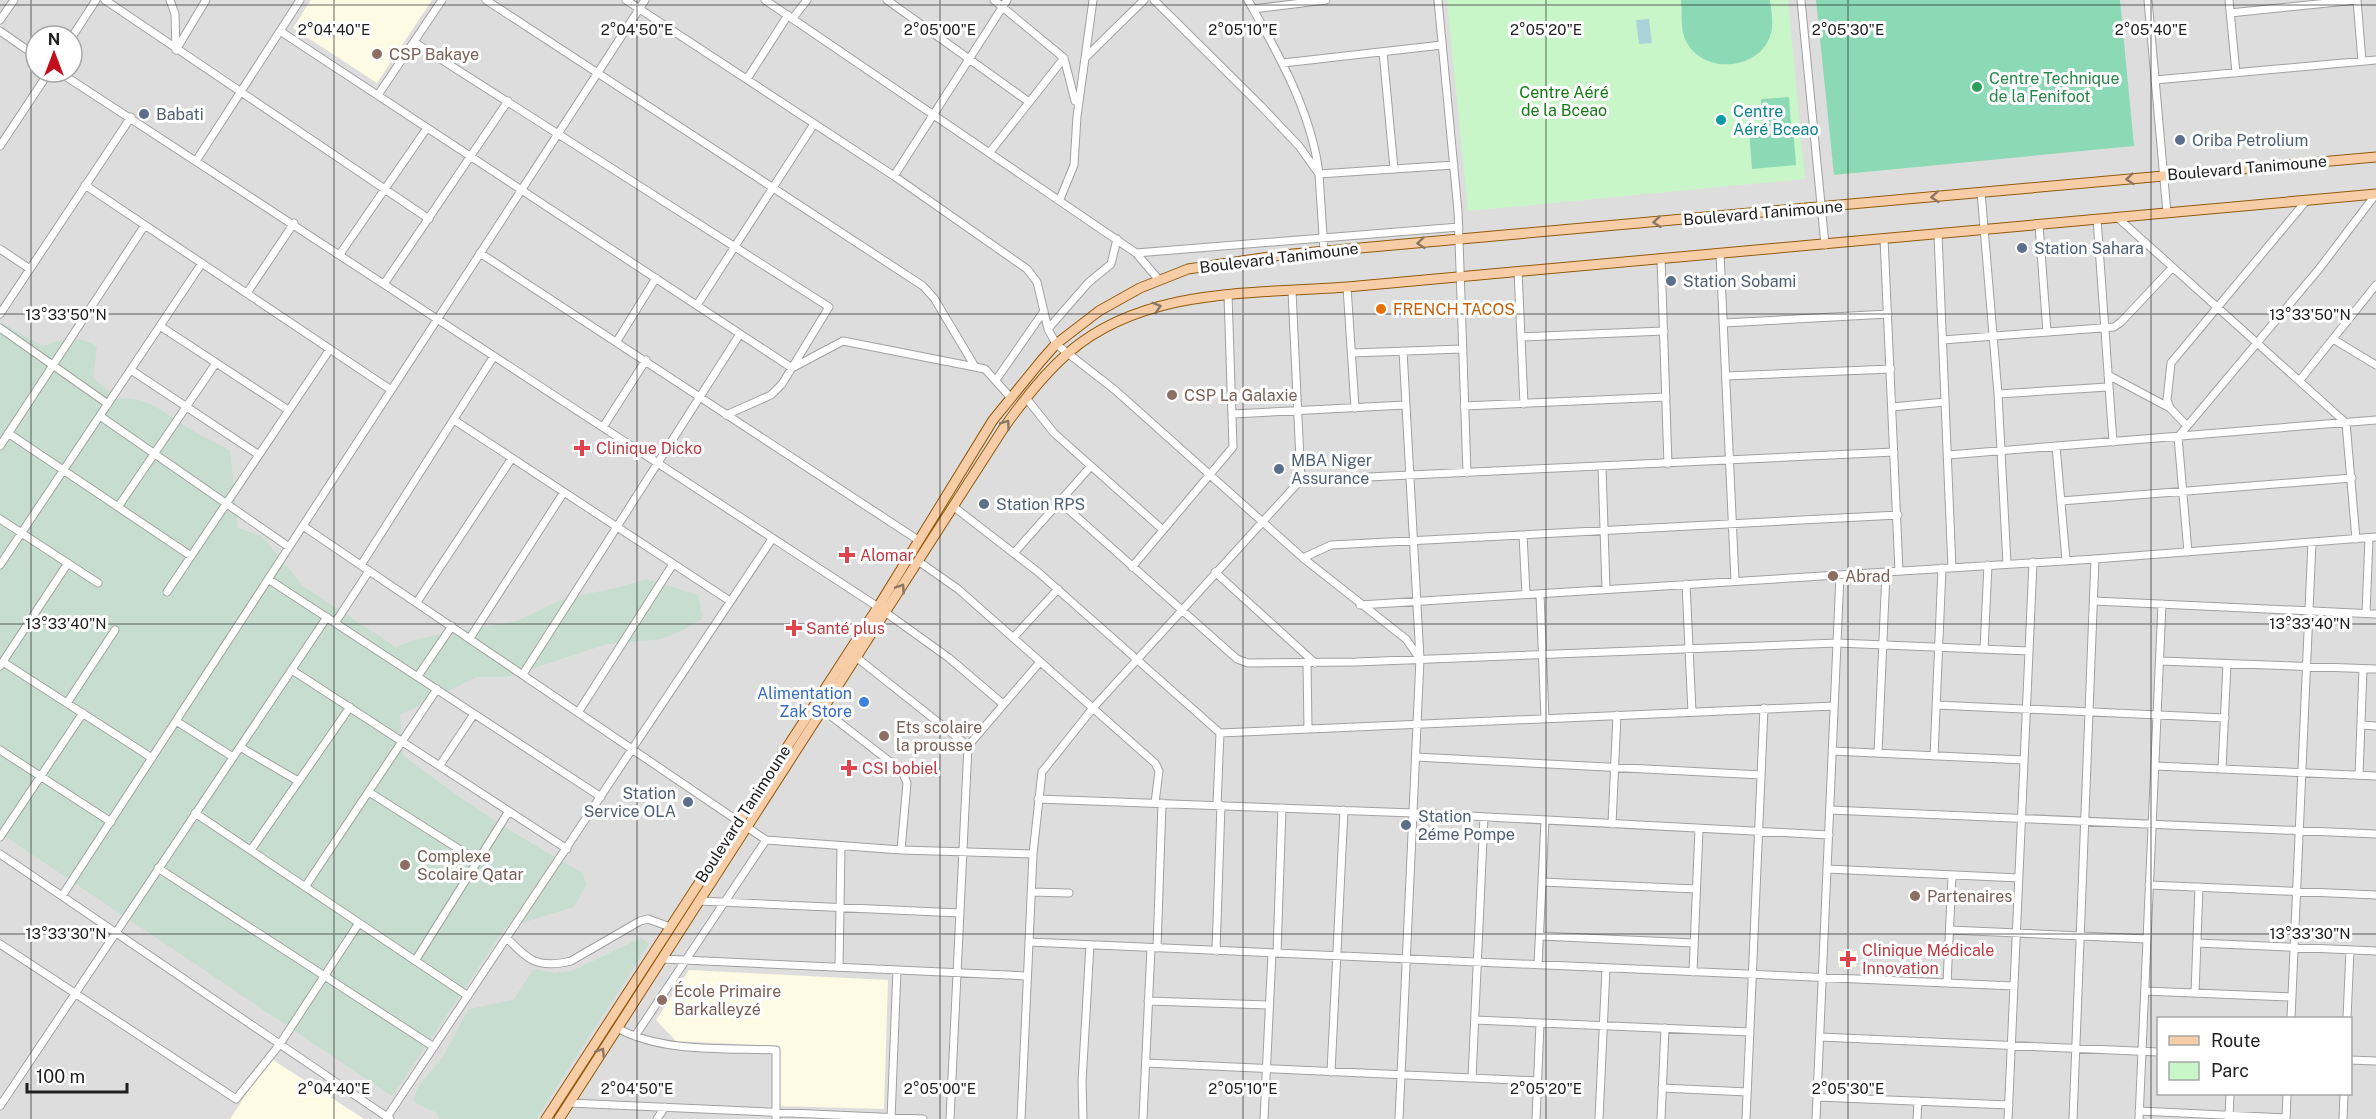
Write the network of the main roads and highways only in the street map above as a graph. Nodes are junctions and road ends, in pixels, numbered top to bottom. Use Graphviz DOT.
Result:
graph roads {
  1 [pos="2376,157"];
  2 [pos="2376,194"];
  3 [pos="881,610"];
  4 [pos="741,825"];
  5 [pos="546,1119"];
  6 [pos="559,1119"];
  1 -- 3 [label="main road, Boulevard Tanimoune, one-way"];
  3 -- 2 [label="main road, Boulevard Tanimoune, one-way"];
  3 -- 4 [label="main road, Boulevard Tanimoune"];
  3 -- 4 [label="main road, Boulevard Tanimoune"];
  4 -- 5 [label="main road, Boulevard Tanimoune"];
  6 -- 4 [label="main road, Boulevard Tanimoune, one-way"];
}
